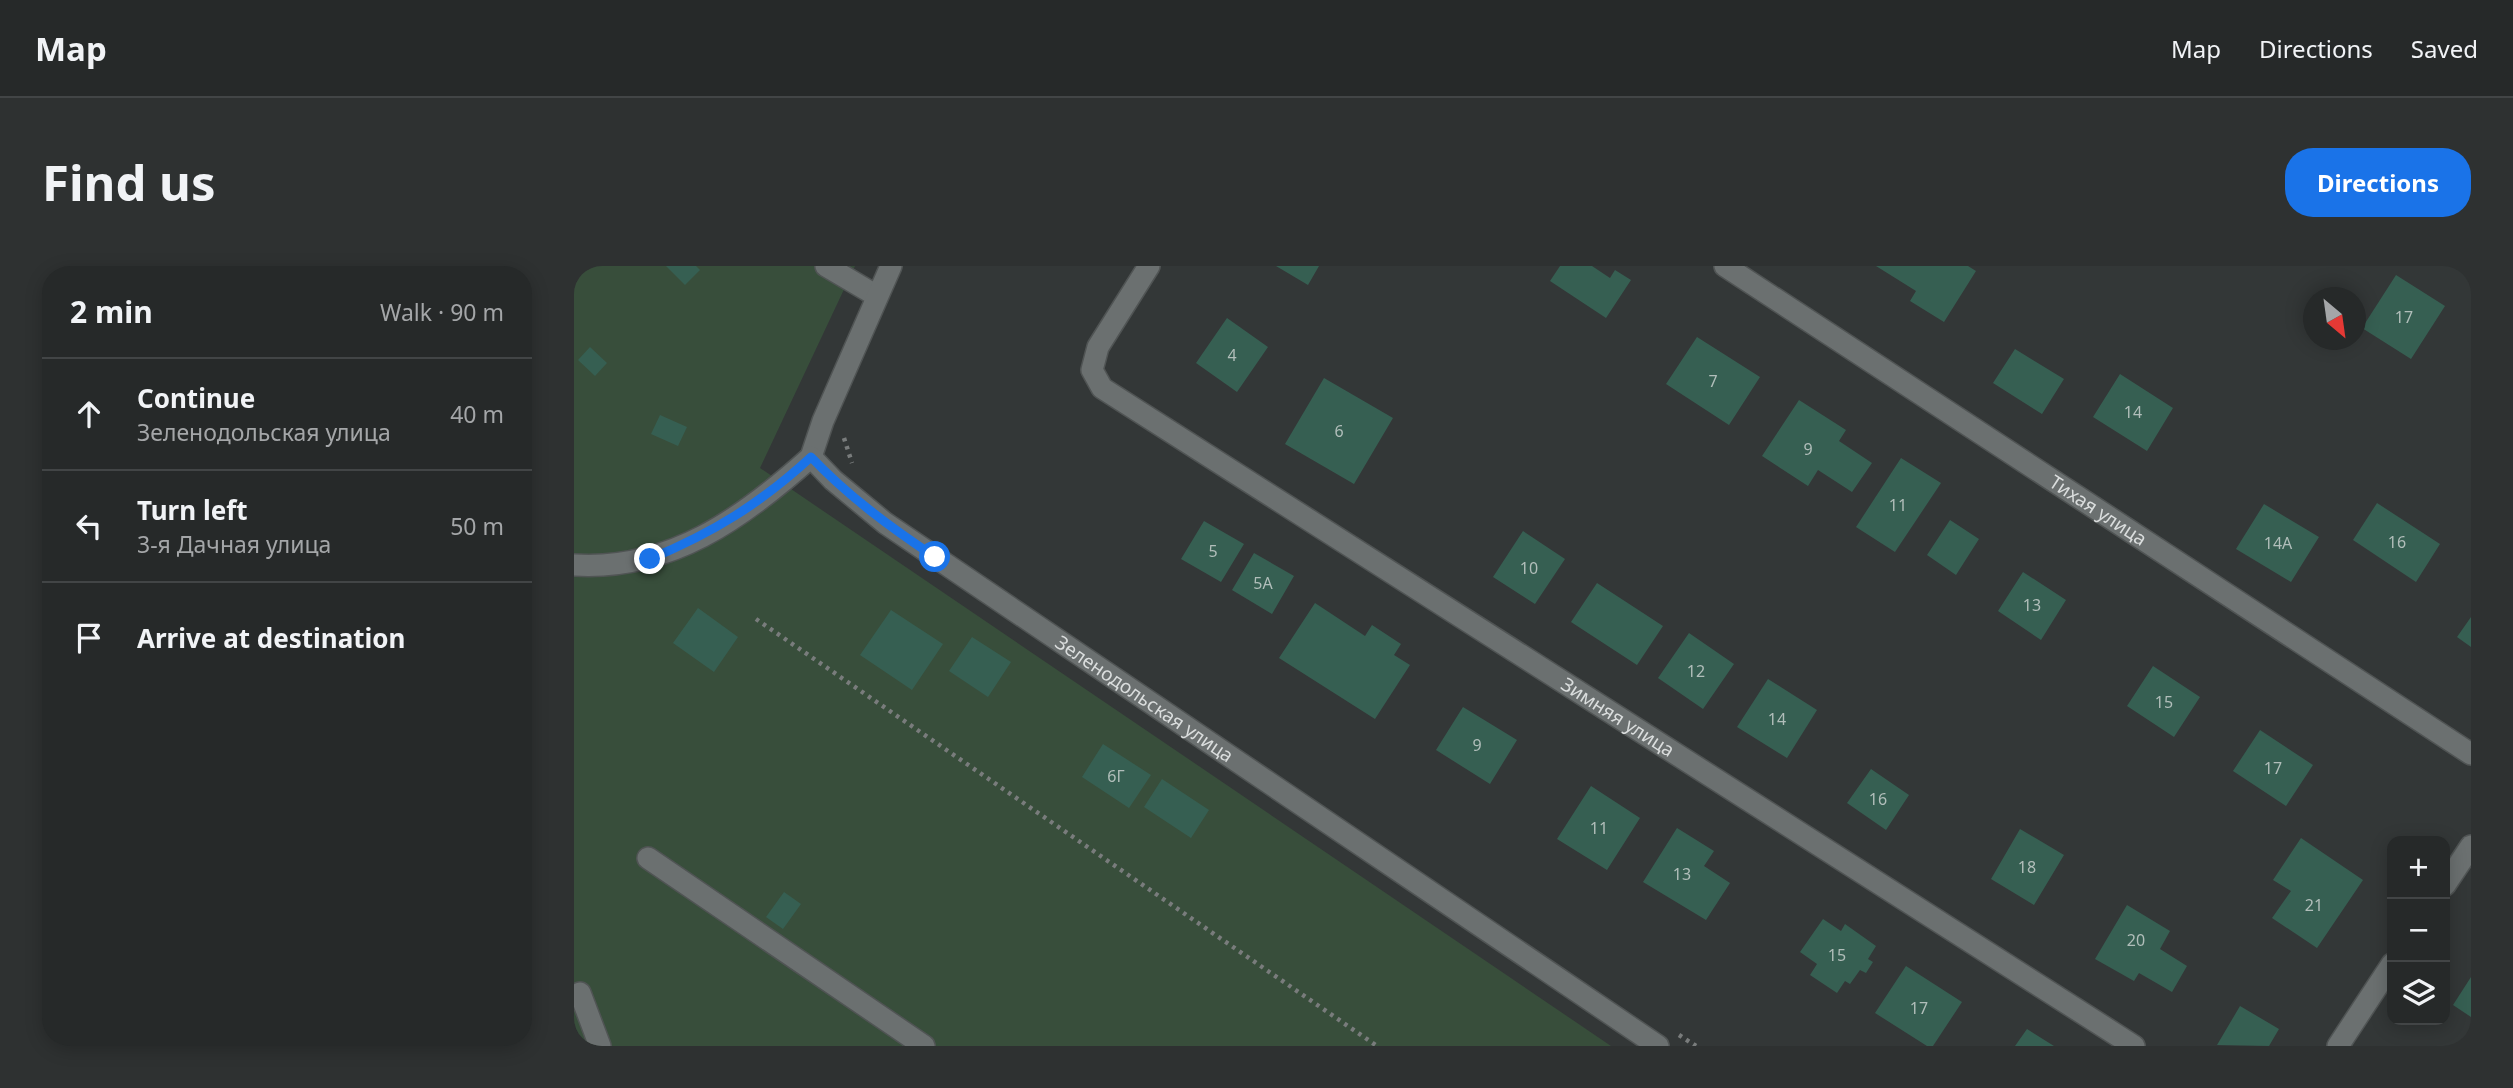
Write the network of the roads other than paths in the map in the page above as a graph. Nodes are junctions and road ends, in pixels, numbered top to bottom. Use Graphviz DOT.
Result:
graph roads {
  1 [pos="826,266"];
  2 [pos="891,266"];
  3 [pos="1149,266"];
  4 [pos="1725,266"];
  5 [pos="877,296"];
  6 [pos="811,457"];
  7 [pos="574,565"];
  8 [pos="2471,754"];
  9 [pos="2471,846"];
  10 [pos="648,858"];
  11 [pos="2450,878"];
  12 [pos="2387,972"];
  13 [pos="580,993"];
  14 [pos="600,1046"];
  15 [pos="924,1046"];
  16 [pos="1658,1046"];
  17 [pos="2134,1046"];
  18 [pos="2338,1046"];
  1 -- 5 [label="street"];
  2 -- 5 [label="street"];
  3 -- 17 [label="street, Зимняя улица"];
  4 -- 8 [label="street, Тихая улица"];
  5 -- 6 [label="street"];
  6 -- 7 [label="street"];
  6 -- 16 [label="street, Зеленодольская улица"];
  9 -- 11 [label="street"];
  10 -- 15 [label="street"];
  12 -- 18 [label="street"];
  13 -- 14 [label="street"];
}
